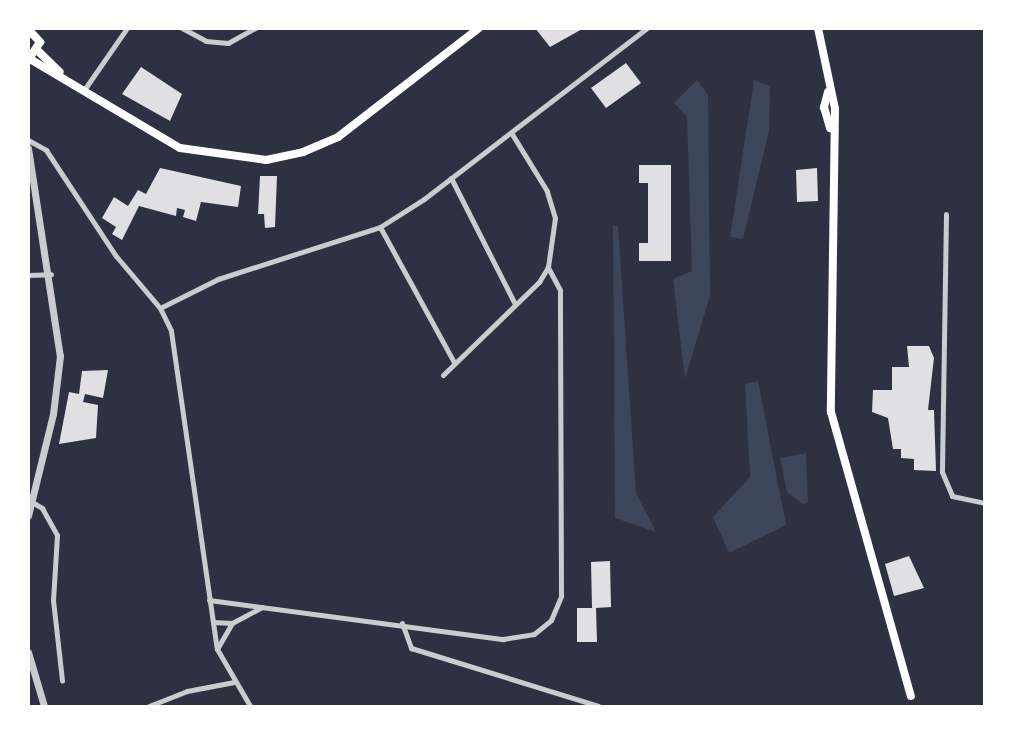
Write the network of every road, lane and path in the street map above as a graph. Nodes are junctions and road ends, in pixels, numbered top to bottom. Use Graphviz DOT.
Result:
graph roads {
  1 [pos="128,28"];
  2 [pos="182,28"];
  3 [pos="255,28"];
  4 [pos="479,28"];
  5 [pos="647,28"];
  6 [pos="818,28"];
  7 [pos="29,29"];
  8 [pos="39,51"];
  9 [pos="29,59"];
  10 [pos="60,72"];
  11 [pos="84,90"];
  12 [pos="512,134"];
  13 [pos="28,140"];
  14 [pos="28,148"];
  15 [pos="451,178"];
  16 [pos="946,214"];
  17 [pos="380,227"];
  18 [pos="548,267"];
  19 [pos="51,274"];
  20 [pos="28,275"];
  21 [pos="515,304"];
  22 [pos="160,308"];
  23 [pos="454,362"];
  24 [pos="443,375"];
  25 [pos="32,502"];
  26 [pos="984,503"];
  27 [pos="28,516"];
  28 [pos="209,600"];
  29 [pos="264,606"];
  30 [pos="213,622"];
  31 [pos="232,623"];
  32 [pos="402,623"];
  33 [pos="217,649"];
  34 [pos="28,652"];
  35 [pos="30,669"];
  36 [pos="62,680"];
  37 [pos="234,682"];
  38 [pos="44,706"];
  39 [pos="149,706"];
  40 [pos="250,706"];
  41 [pos="598,706"];
  42 [pos="914,706"];
  1 -- 11 [label="street"];
  2 -- 3 [label="street"];
  4 -- 11 [label="main road"];
  5 -- 12 [label="street"];
  6 -- 42 [label="main road"];
  7 -- 8 [label="main road"];
  8 -- 9 [label="main road"];
  8 -- 10 [label="main road"];
  9 -- 10 [label="main road"];
  10 -- 11 [label="main road"];
  12 -- 15 [label="street"];
  12 -- 18 [label="street"];
  13 -- 22 [label="street"];
  14 -- 19 [label="street"];
  15 -- 17 [label="street"];
  15 -- 21 [label="street"];
  16 -- 26 [label="street"];
  17 -- 22 [label="street"];
  17 -- 23 [label="street"];
  18 -- 21 [label="street"];
  18 -- 32 [label="street"];
  19 -- 20 [label="street"];
  19 -- 25 [label="street"];
  21 -- 23 [label="street"];
  22 -- 28 [label="street"];
  23 -- 24 [label="street"];
  25 -- 27 [label="street"];
  25 -- 36 [label="street"];
  28 -- 29 [label="street"];
  28 -- 30 [label="street"];
  29 -- 31 [label="street"];
  29 -- 32 [label="street"];
  30 -- 31 [label="street"];
  30 -- 33 [label="street"];
  31 -- 33 [label="street"];
  32 -- 41 [label="street"];
  33 -- 37 [label="street"];
  34 -- 35 [label="street"];
  35 -- 38 [label="street"];
  37 -- 39 [label="street"];
  37 -- 40 [label="street"];
}
